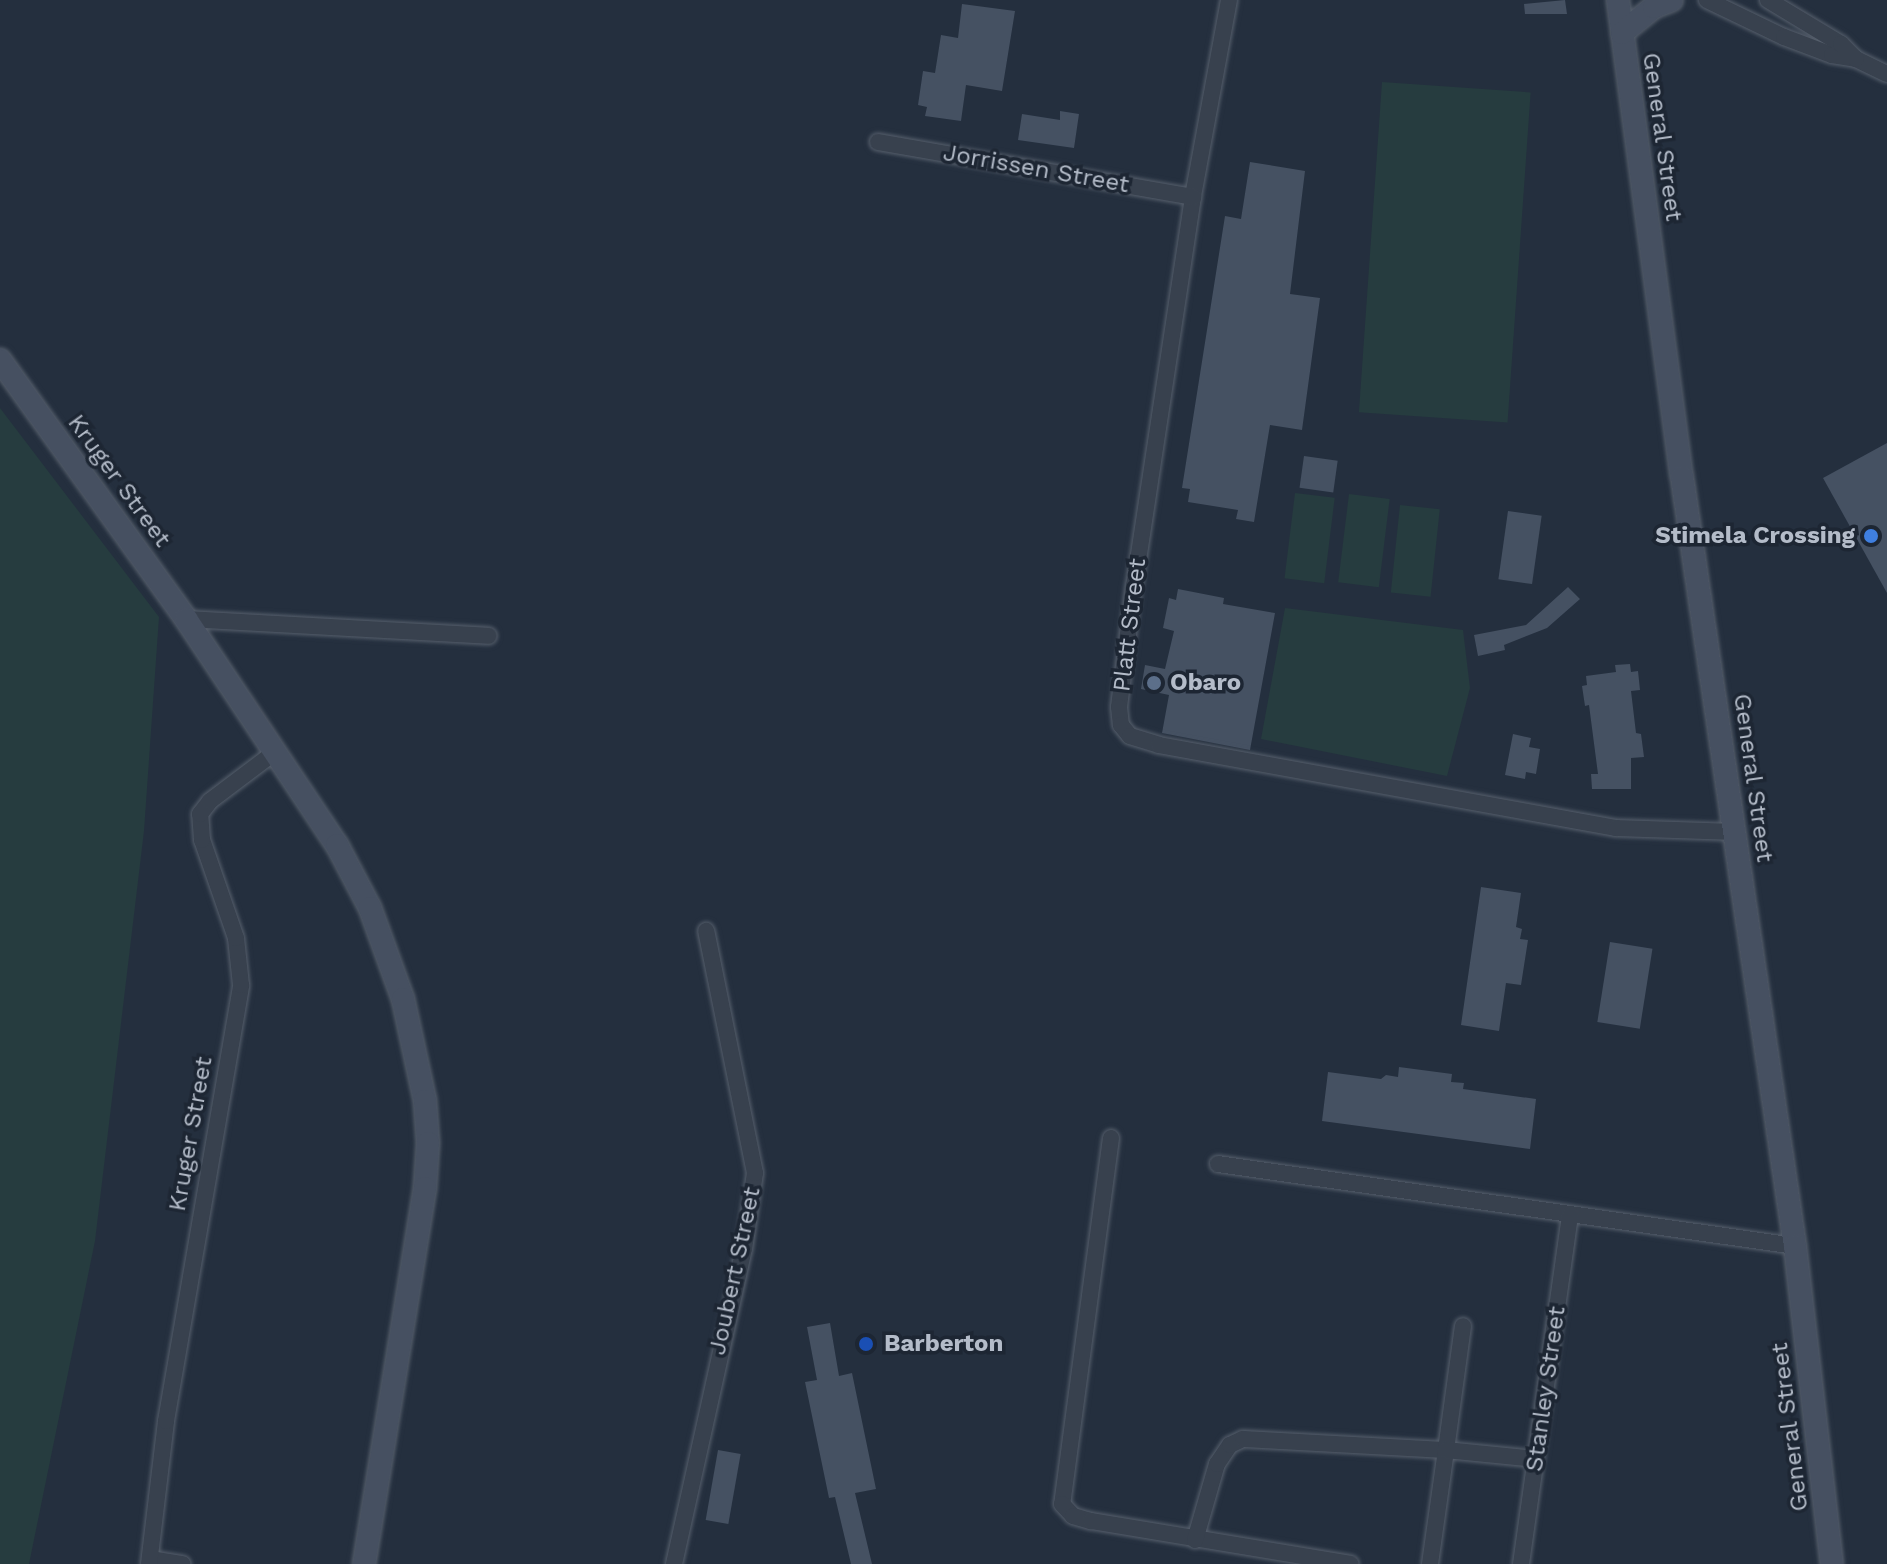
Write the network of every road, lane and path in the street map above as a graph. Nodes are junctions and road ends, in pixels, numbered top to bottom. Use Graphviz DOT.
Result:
graph roads {
  1 [pos="1229,0"];
  2 [pos="1618,0"];
  3 [pos="1672,0"];
  4 [pos="1707,0"];
  5 [pos="1768,0"];
  6 [pos="1622,33"];
  7 [pos="1856,59"];
  8 [pos="1887,74"];
  9 [pos="878,142"];
  10 [pos="1193,197"];
  11 [pos="0,360"];
  12 [pos="186,619"];
  13 [pos="489,636"];
  14 [pos="275,752"];
  15 [pos="1735,832"];
  16 [pos="706,931"];
  17 [pos="1111,1138"];
  18 [pos="1218,1164"];
  19 [pos="1570,1214"];
  20 [pos="1795,1246"];
  21 [pos="1463,1326"];
  22 [pos="1446,1450"];
  23 [pos="1536,1459"];
  24 [pos="1195,1540"];
  25 [pos="149,1562"];
  26 [pos="183,1564"];
  27 [pos="364,1564"];
  28 [pos="674,1564"];
  29 [pos="1350,1564"];
  30 [pos="1430,1564"];
  31 [pos="1521,1564"];
  32 [pos="1832,1564"];
  1 -- 10 [label="street, Platt Street"];
  2 -- 6 [label="main road, General Street"];
  3 -- 6 [label="main road"];
  4 -- 7 [label="street"];
  5 -- 7 [label="street"];
  6 -- 15 [label="main road, General Street"];
  7 -- 8 [label="street"];
  9 -- 10 [label="street, Jorrissen Street"];
  10 -- 15 [label="street, Platt Street"];
  11 -- 12 [label="main road, Kruger Street"];
  12 -- 13 [label="street"];
  12 -- 14 [label="main road, Kruger Street"];
  14 -- 25 [label="street, Kruger Street"];
  14 -- 27 [label="main road, Kruger Street"];
  15 -- 20 [label="main road, General Street"];
  16 -- 28 [label="street, Joubert Street"];
  17 -- 24 [label="street"];
  18 -- 19 [label="street"];
  19 -- 20 [label="street"];
  19 -- 23 [label="street, Stanley Street"];
  20 -- 32 [label="main road, General Street"];
  21 -- 22 [label="street"];
  22 -- 23 [label="street"];
  22 -- 24 [label="street"];
  22 -- 30 [label="street"];
  23 -- 31 [label="street, Stanley Street"];
  24 -- 29 [label="street"];
  25 -- 26 [label="street"];
}
